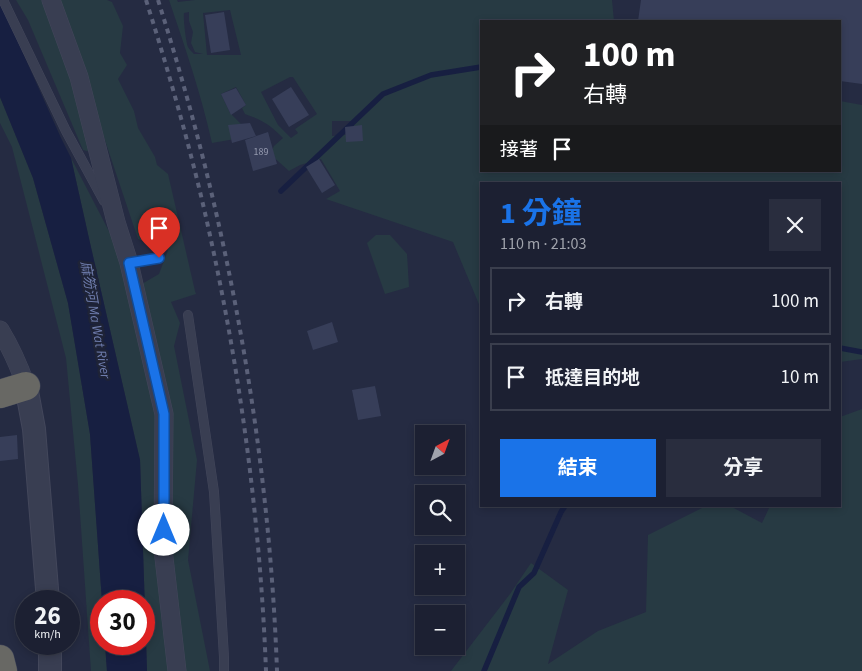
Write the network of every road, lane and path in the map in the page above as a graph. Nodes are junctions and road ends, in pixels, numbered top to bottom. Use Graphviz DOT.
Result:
graph roads {
  1 [pos="3,0"];
  2 [pos="51,0"];
  3 [pos="116,222"];
  4 [pos="159,258"];
  5 [pos="129,263"];
  6 [pos="188,314"];
  7 [pos="0,330"];
  8 [pos="26,386"];
  9 [pos="0,394"];
  10 [pos="47,590"];
  11 [pos="50,655"];
  12 [pos="0,659"];
  13 [pos="3,671"];
  14 [pos="50,671"];
  15 [pos="177,671"];
  16 [pos="224,671"];
  1 -- 3 [label="lane"];
  2 -- 3 [label="street"];
  3 -- 5 [label="street"];
  4 -- 5 [label="lane"];
  5 -- 15 [label="street"];
  6 -- 16 [label="lane"];
  7 -- 8 [label="street"];
  8 -- 9 [label="highway"];
  8 -- 10 [label="street"];
  11 -- 14 [label="street"];
  12 -- 13 [label="highway"];
}
